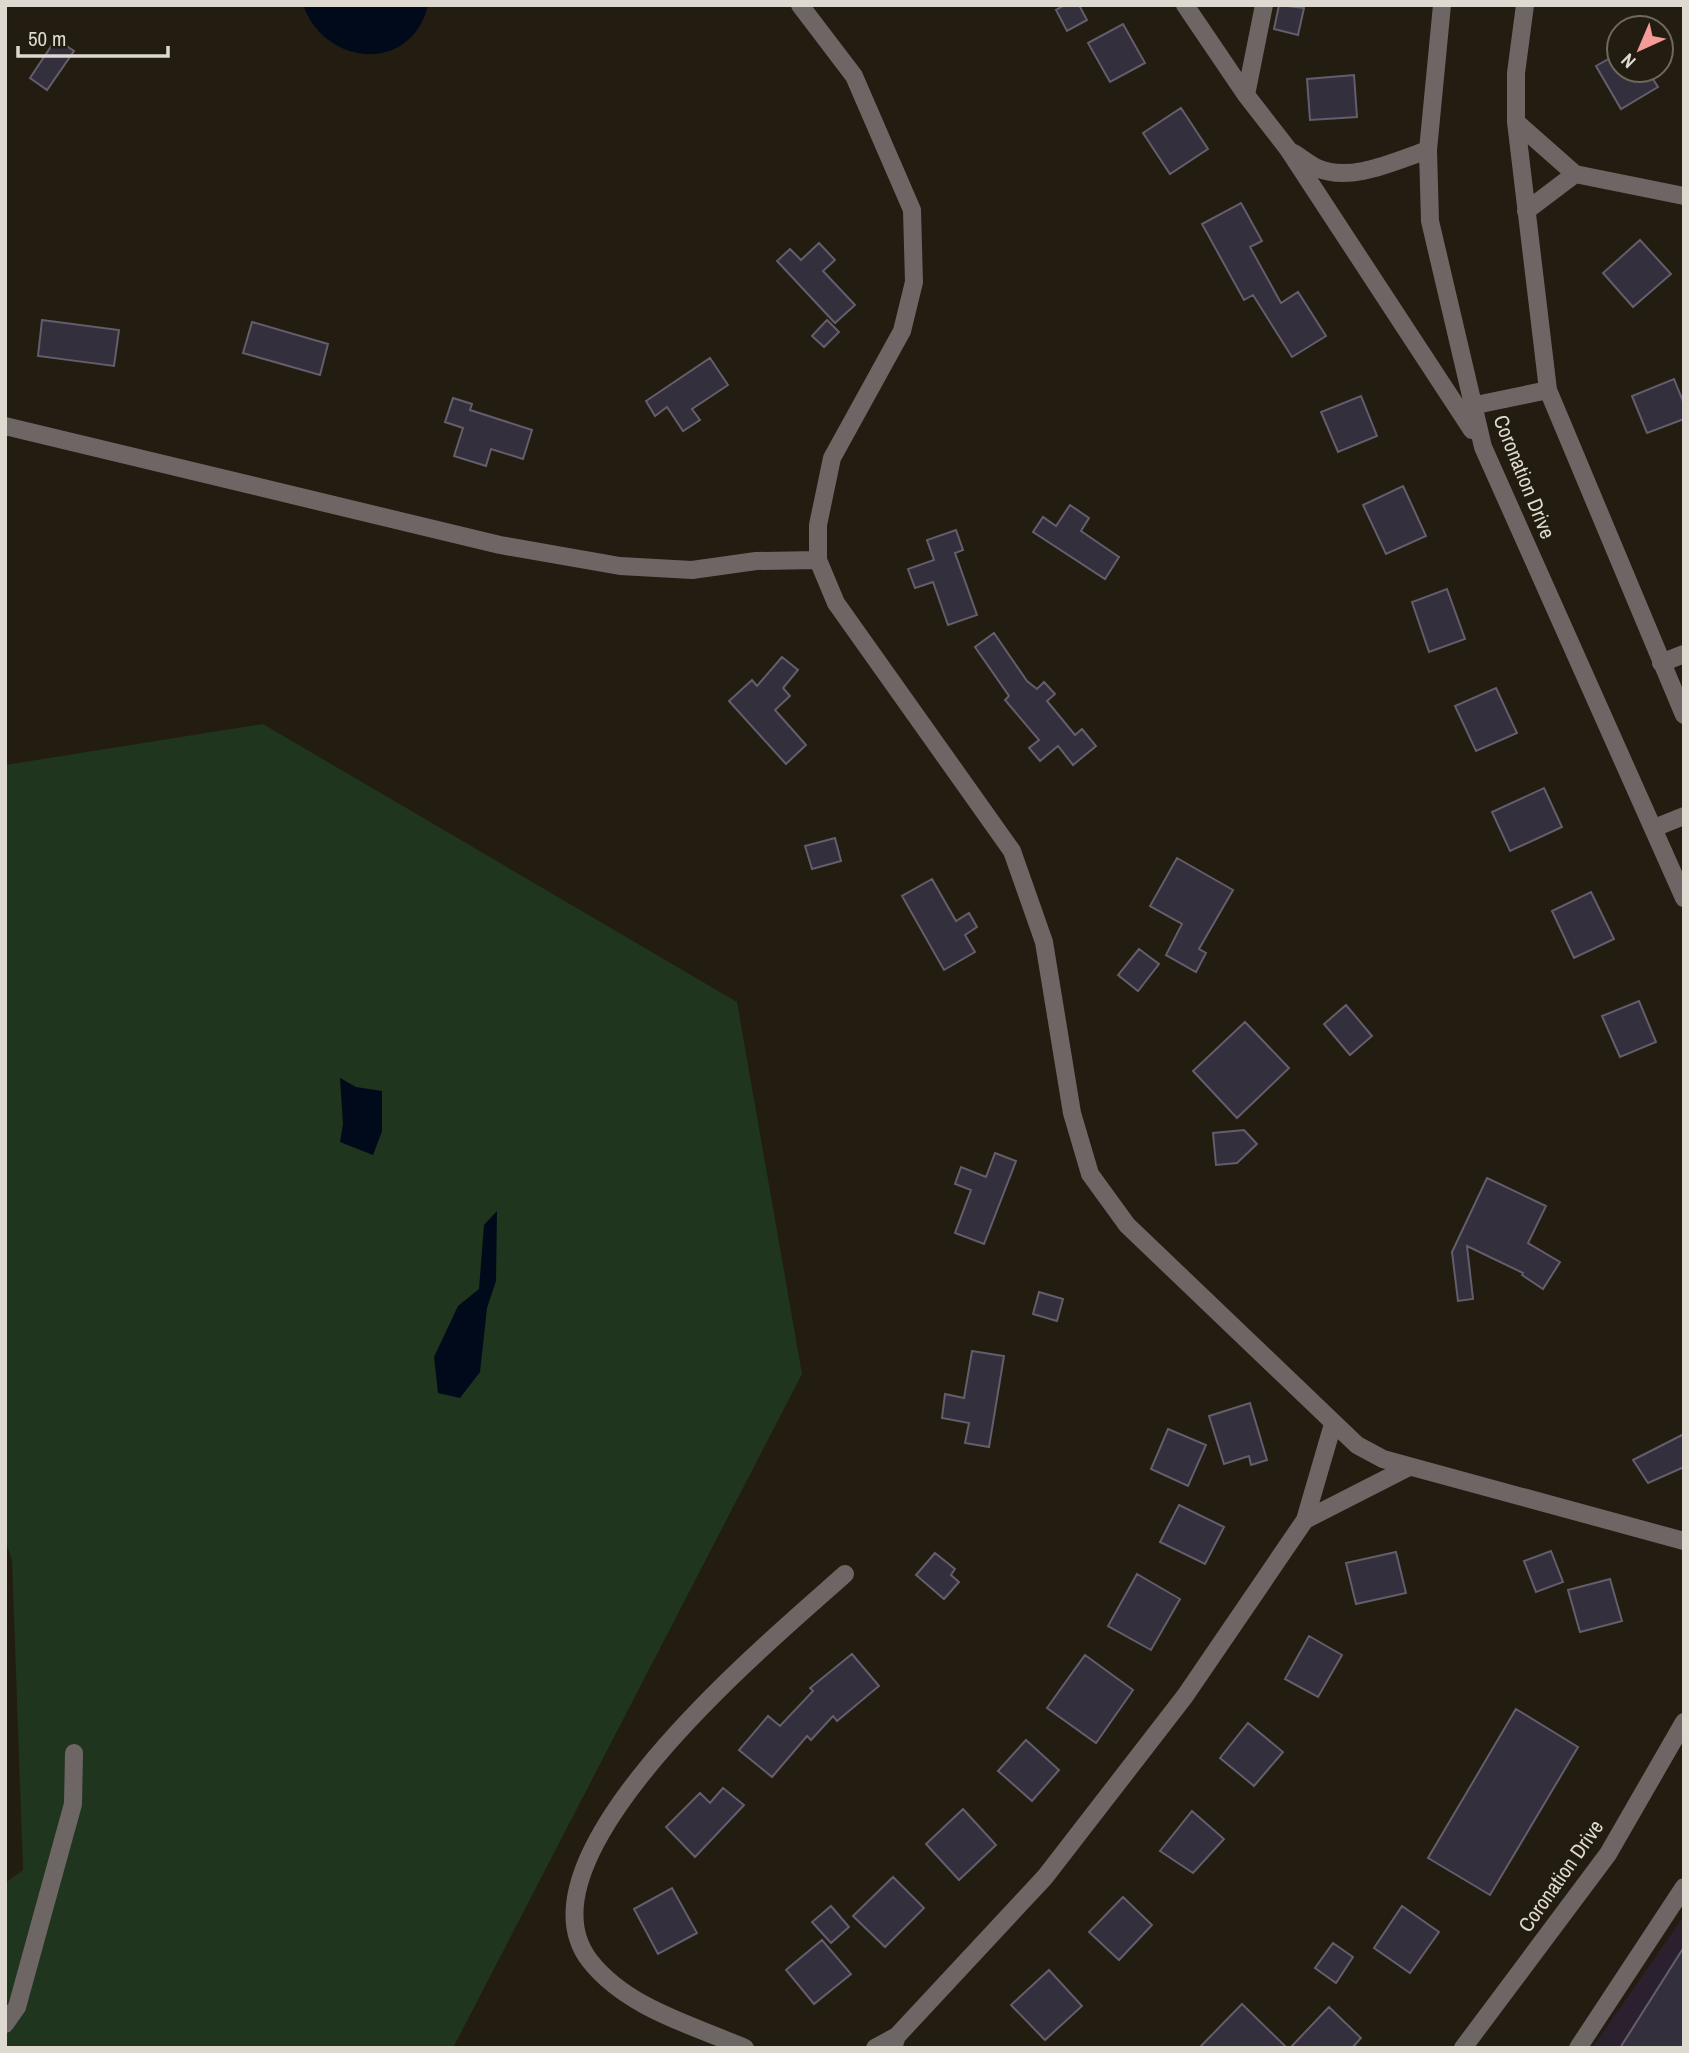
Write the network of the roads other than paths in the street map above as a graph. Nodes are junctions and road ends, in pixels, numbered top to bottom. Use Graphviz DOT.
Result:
graph roads {
  1 [pos="800,5"];
  2 [pos="1185,5"];
  3 [pos="1264,5"];
  4 [pos="1442,5"];
  5 [pos="1525,5"];
  6 [pos="1246,95"];
  7 [pos="1516,122"];
  8 [pos="1288,149"];
  9 [pos="1428,150"];
  10 [pos="1575,174"];
  11 [pos="1684,196"];
  12 [pos="1526,211"];
  13 [pos="1548,390"];
  14 [pos="1471,406"];
  15 [pos="5,426"];
  16 [pos="1483,447"];
  17 [pos="818,560"];
  18 [pos="1684,654"];
  19 [pos="1661,663"];
  20 [pos="1684,715"];
  21 [pos="1684,816"];
  22 [pos="1654,828"];
  23 [pos="1684,898"];
  24 [pos="1333,1424"];
  25 [pos="1409,1466"];
  26 [pos="1305,1520"];
  27 [pos="1684,1541"];
  28 [pos="845,1574"];
  29 [pos="1684,1722"];
  30 [pos="74,1753"];
  31 [pos="1684,1887"];
  32 [pos="5,2024"];
  33 [pos="895,2042"];
  34 [pos="745,2048"];
  35 [pos="875,2048"];
  36 [pos="1463,2048"];
  37 [pos="1578,2048"];
  1 -- 17 [label="street"];
  2 -- 6 [label="street"];
  3 -- 6 [label="street"];
  4 -- 9 [label="street, Coronation Drive"];
  5 -- 7 [label="street"];
  6 -- 8 [label="street"];
  7 -- 10 [label="street"];
  7 -- 12 [label="street"];
  8 -- 9 [label="street"];
  8 -- 16 [label="street"];
  9 -- 14 [label="street, Coronation Drive"];
  10 -- 11 [label="street"];
  10 -- 12 [label="street"];
  12 -- 13 [label="street"];
  13 -- 14 [label="street"];
  13 -- 19 [label="street"];
  14 -- 16 [label="street, Coronation Drive"];
  15 -- 17 [label="street"];
  16 -- 22 [label="street, Coronation Drive"];
  17 -- 24 [label="street"];
  18 -- 19 [label="street"];
  19 -- 20 [label="street"];
  21 -- 22 [label="street"];
  22 -- 23 [label="street, Coronation Drive"];
  24 -- 25 [label="street"];
  24 -- 26 [label="street"];
  25 -- 26 [label="street"];
  25 -- 27 [label="street"];
  26 -- 33 [label="street"];
  28 -- 34 [label="street"];
  29 -- 36 [label="street, Coronation Drive"];
  30 -- 32 [label="street"];
  31 -- 37 [label="street"];
  33 -- 35 [label="street"];
}
